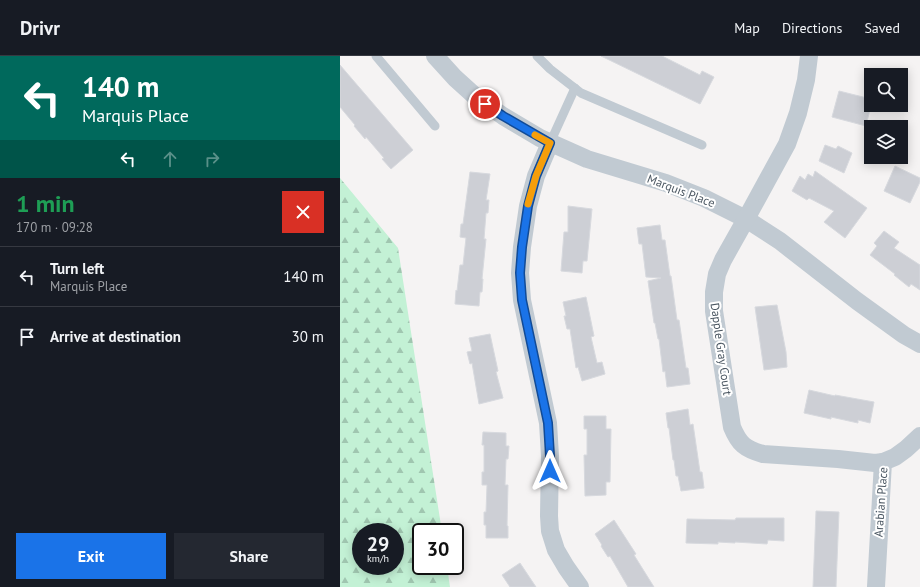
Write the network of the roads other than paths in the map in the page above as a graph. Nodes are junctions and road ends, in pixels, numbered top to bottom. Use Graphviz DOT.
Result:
graph roads {
  1 [pos="376,56"];
  2 [pos="435,56"];
  3 [pos="537,56"];
  4 [pos="809,56"];
  5 [pos="575,88"];
  6 [pos="435,126"];
  7 [pos="550,143"];
  8 [pos="702,145"];
  9 [pos="746,219"];
  10 [pos="920,344"];
  11 [pos="920,436"];
  12 [pos="883,462"];
  13 [pos="580,587"];
  14 [pos="876,587"];
  1 -- 6 [label="lane"];
  2 -- 7 [label="street, Marquis Place"];
  3 -- 5 [label="lane"];
  4 -- 9 [label="street, Dapple Gray Court"];
  5 -- 7 [label="lane"];
  5 -- 8 [label="lane"];
  7 -- 9 [label="street, Marquis Place"];
  7 -- 13 [label="street"];
  9 -- 10 [label="street, Marquis Place"];
  9 -- 12 [label="street, Dapple Gray Court"];
  11 -- 12 [label="street, Arabian Place"];
  12 -- 14 [label="street, Arabian Place"];
}
